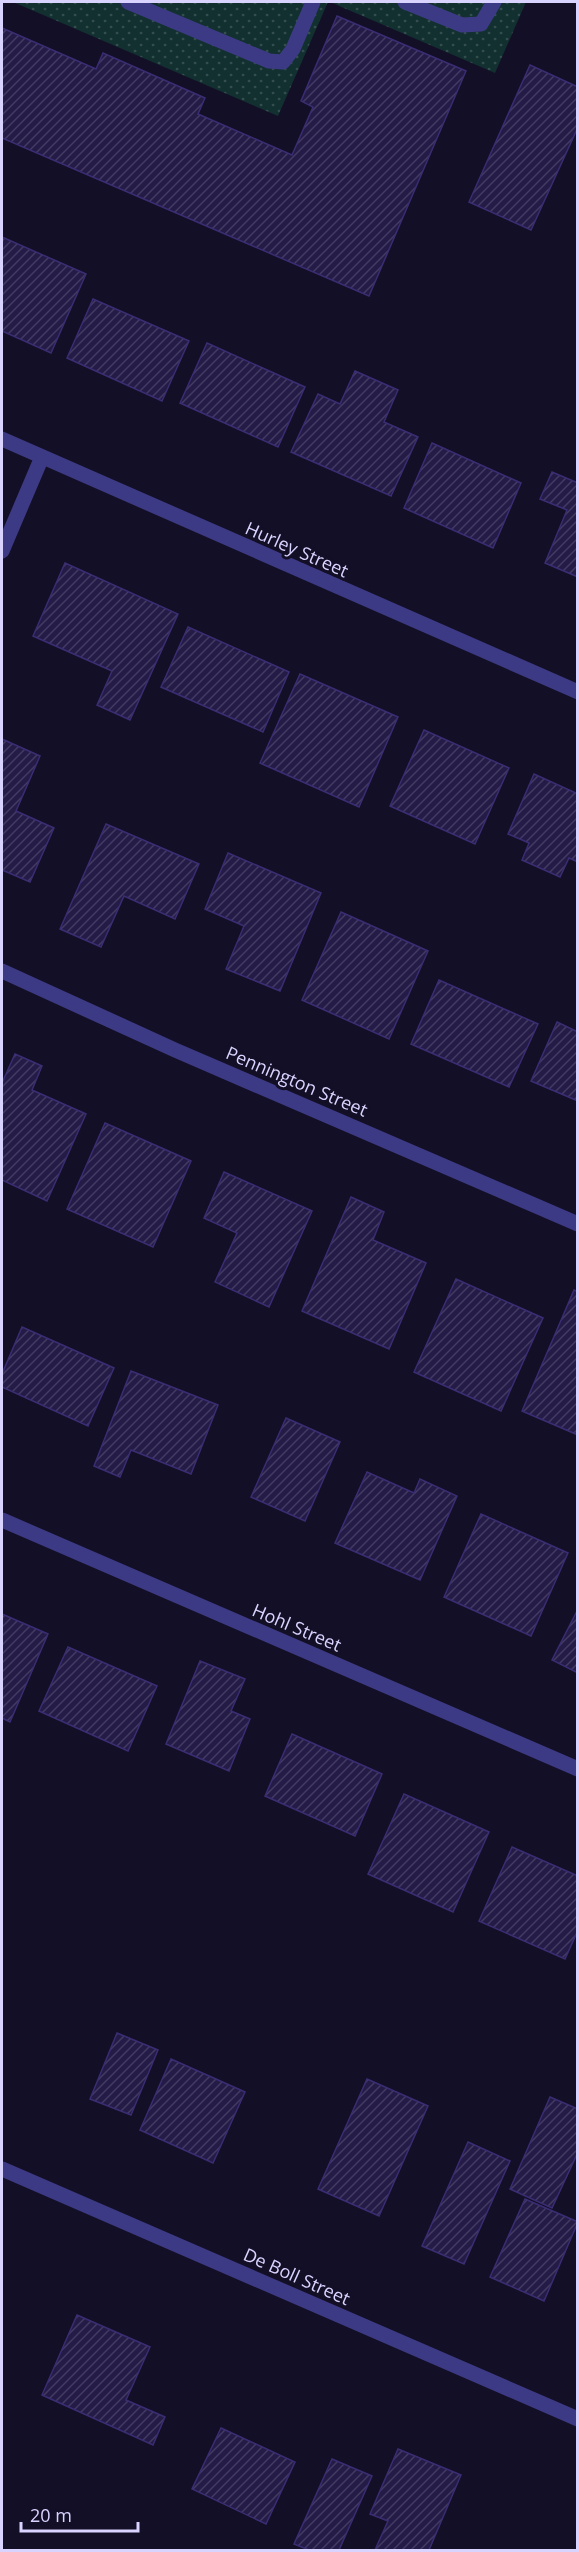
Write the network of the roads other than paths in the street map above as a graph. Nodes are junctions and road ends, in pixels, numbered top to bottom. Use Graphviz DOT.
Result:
graph roads {
  1 [pos="128,2"];
  2 [pos="313,2"];
  3 [pos="405,2"];
  4 [pos="494,2"];
  5 [pos="2,439"];
  6 [pos="42,457"];
  7 [pos="2,551"];
  8 [pos="578,692"];
  9 [pos="2,971"];
  10 [pos="578,1224"];
  11 [pos="2,1520"];
  12 [pos="578,1769"];
  13 [pos="2,2169"];
  14 [pos="578,2419"];
  1 -- 2 [label="street"];
  3 -- 4 [label="street"];
  5 -- 6 [label="street, Hurley Street"];
  6 -- 7 [label="street"];
  6 -- 8 [label="street, Hurley Street"];
  9 -- 10 [label="street, Pennington Street"];
  11 -- 12 [label="street, Hohl Street"];
  13 -- 14 [label="street, De Boll Street"];
}
